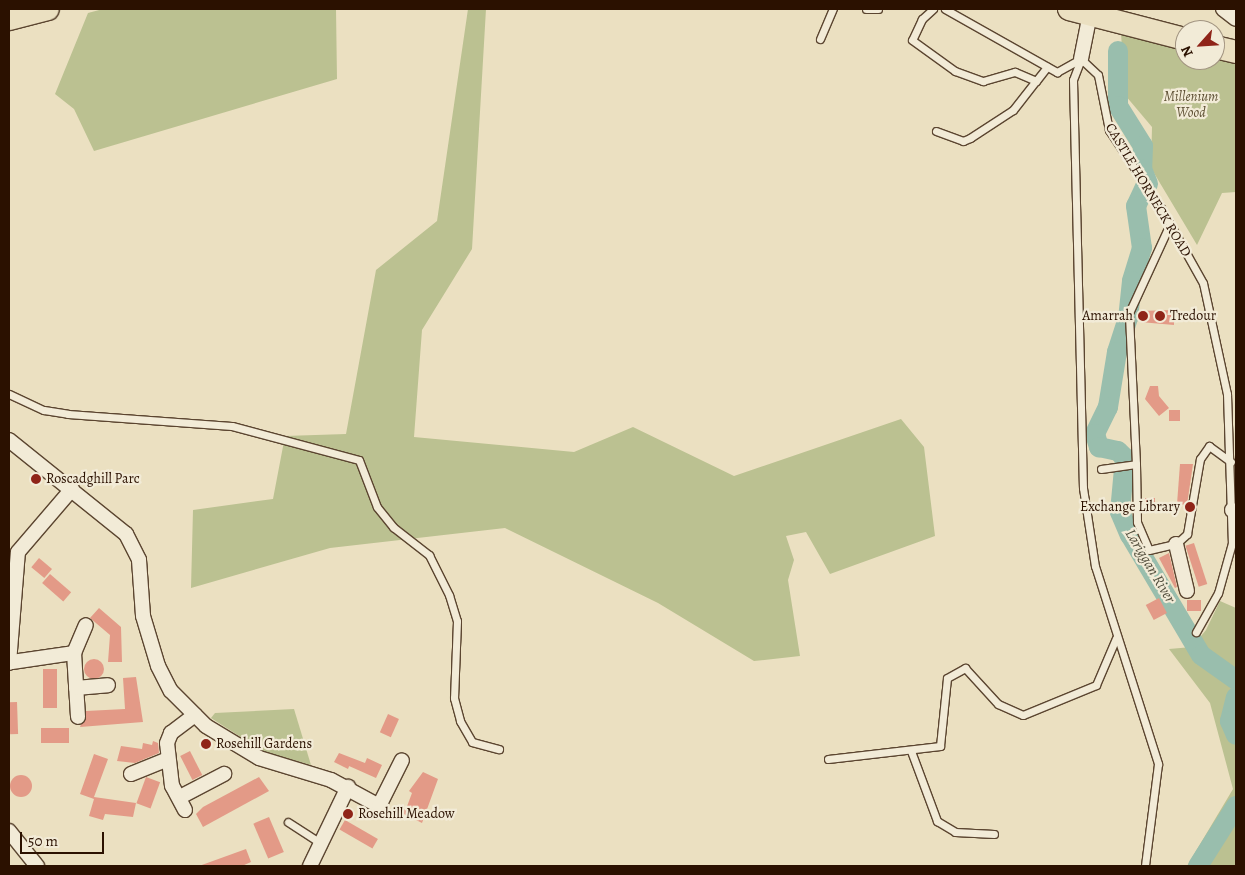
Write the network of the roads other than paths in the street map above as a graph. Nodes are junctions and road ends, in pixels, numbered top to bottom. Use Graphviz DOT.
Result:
graph roads {
  1 [pos="48,9"];
  2 [pos="833,9"];
  3 [pos="866,9"];
  4 [pos="878,9"];
  5 [pos="933,9"];
  6 [pos="945,9"];
  7 [pos="1223,9"];
  8 [pos="1079,11"];
  9 [pos="9,20"];
  10 [pos="1236,20"];
  11 [pos="1175,36"];
  12 [pos="820,38"];
  13 [pos="1081,59"];
  14 [pos="1047,67"];
  15 [pos="1036,81"];
  16 [pos="936,131"];
  17 [pos="1170,224"];
  18 [pos="9,394"];
  19 [pos="9,440"];
  20 [pos="1231,462"];
  21 [pos="1134,463"];
  22 [pos="1101,469"];
  23 [pos="72,488"];
  24 [pos="1234,511"];
  25 [pos="1176,544"];
  26 [pos="1187,591"];
  27 [pos="11,603"];
  28 [pos="86,625"];
  29 [pos="1196,632"];
  30 [pos="1116,637"];
  31 [pos="74,653"];
  32 [pos="10,663"];
  33 [pos="108,685"];
  34 [pos="76,688"];
  35 [pos="194,715"];
  36 [pos="78,717"];
  37 [pos="499,749"];
  38 [pos="910,751"];
  39 [pos="828,759"];
  40 [pos="166,760"];
  41 [pos="402,760"];
  42 [pos="131,774"];
  43 [pos="224,774"];
  44 [pos="348,787"];
  45 [pos="288,822"];
  46 [pos="9,831"];
  47 [pos="994,834"];
  48 [pos="319,842"];
  49 [pos="37,866"];
  50 [pos="310,866"];
  51 [pos="1145,866"];
  1 -- 9 [label="highway"];
  2 -- 12 [label="lane"];
  3 -- 4 [label="lane"];
  5 -- 15 [label="lane"];
  6 -- 14 [label="lane"];
  7 -- 10 [label="street"];
  8 -- 11 [label="highway"];
  8 -- 13 [label="street"];
  13 -- 14 [label="lane"];
  13 -- 17 [label="lane, CASTLE HORNECK ROAD"];
  13 -- 30 [label="lane"];
  14 -- 15 [label="lane"];
  15 -- 16 [label="lane"];
  17 -- 20 [label="lane, CASTLE HORNECK ROAD"];
  17 -- 21 [label="lane"];
  18 -- 37 [label="lane"];
  19 -- 23 [label="street"];
  20 -- 24 [label="lane, CASTLE HORNECK ROAD"];
  20 -- 25 [label="lane"];
  21 -- 22 [label="lane"];
  21 -- 25 [label="lane"];
  23 -- 27 [label="street"];
  23 -- 35 [label="street"];
  24 -- 29 [label="lane, CASTLE HORNECK ROAD"];
  25 -- 26 [label="street"];
  27 -- 32 [label="street"];
  28 -- 31 [label="street"];
  30 -- 38 [label="lane"];
  30 -- 51 [label="lane"];
  31 -- 32 [label="street"];
  31 -- 34 [label="street"];
  33 -- 34 [label="street"];
  34 -- 36 [label="street"];
  35 -- 40 [label="street"];
  35 -- 44 [label="street"];
  38 -- 39 [label="lane"];
  38 -- 47 [label="lane"];
  40 -- 42 [label="street"];
  40 -- 43 [label="street"];
  41 -- 44 [label="street"];
  44 -- 48 [label="street"];
  45 -- 48 [label="lane"];
  46 -- 49 [label="street"];
  48 -- 50 [label="street"];
}
